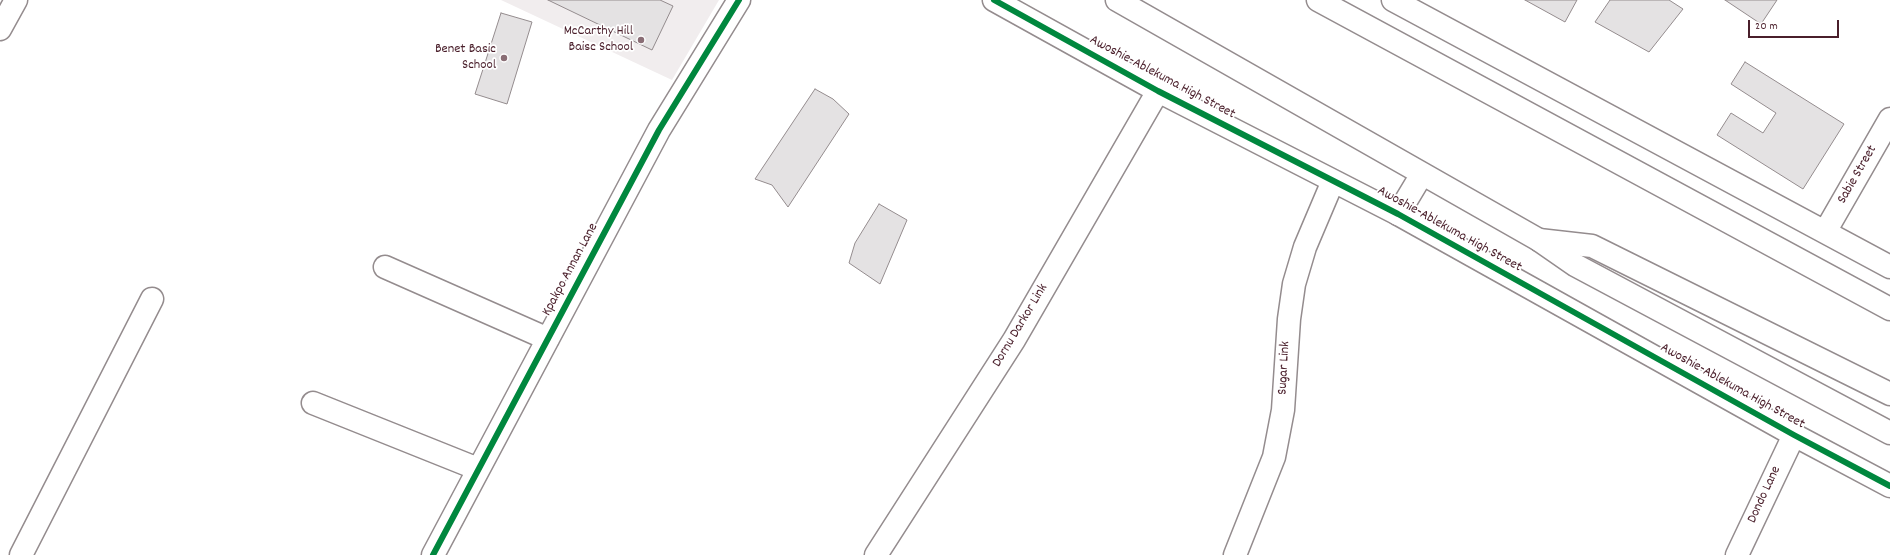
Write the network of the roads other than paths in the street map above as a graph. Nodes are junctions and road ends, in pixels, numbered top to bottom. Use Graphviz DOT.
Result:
graph roads {
  1 [pos="16,0"];
  2 [pos="739,0"];
  3 [pos="994,0"];
  4 [pos="1117,0"];
  5 [pos="1318,0"];
  6 [pos="1393,0"];
  7 [pos="0,29"];
  8 [pos="1158,92"];
  9 [pos="1890,118"];
  10 [pos="1422,174"];
  11 [pos="1333,181"];
  12 [pos="1398,214"];
  13 [pos="1825,232"];
  14 [pos="1539,240"];
  15 [pos="384,267"];
  16 [pos="1890,267"];
  17 [pos="152,299"];
  18 [pos="1890,309"];
  19 [pos="548,339"];
  20 [pos="1890,394"];
  21 [pos="313,403"];
  22 [pos="1890,433"];
  23 [pos="1794,435"];
  24 [pos="478,469"];
  25 [pos="1890,486"];
  26 [pos="21,555"];
  27 [pos="433,555"];
  28 [pos="876,555"];
  29 [pos="1235,555"];
  30 [pos="1737,555"];
  1 -- 7 [label="main road"];
  2 -- 19 [label="main road, Kpakpo Annan Lane"];
  3 -- 8 [label="main road, Awoshie-Ablekuma High Street"];
  4 -- 10 [label="main road"];
  5 -- 18 [label="main road"];
  6 -- 13 [label="main road"];
  8 -- 11 [label="main road, Awoshie-Ablekuma High Street"];
  8 -- 28 [label="main road, Dornu Darkor Link"];
  9 -- 13 [label="main road, Sabie Street"];
  10 -- 12 [label="main road"];
  10 -- 14 [label="main road"];
  11 -- 12 [label="main road, Awoshie-Ablekuma High Street"];
  11 -- 29 [label="main road, Sugar Link"];
  12 -- 23 [label="main road, Awoshie-Ablekuma High Street"];
  13 -- 16 [label="main road"];
  14 -- 20 [label="main road"];
  14 -- 22 [label="main road"];
  15 -- 19 [label="main road"];
  17 -- 26 [label="main road"];
  19 -- 24 [label="main road, Kpakpo Annan Lane"];
  21 -- 24 [label="main road"];
  23 -- 25 [label="main road, Awoshie-Ablekuma High Street"];
  23 -- 30 [label="main road, Dondo Lane"];
  24 -- 27 [label="main road, Kpakpo Annan Lane"];
}
